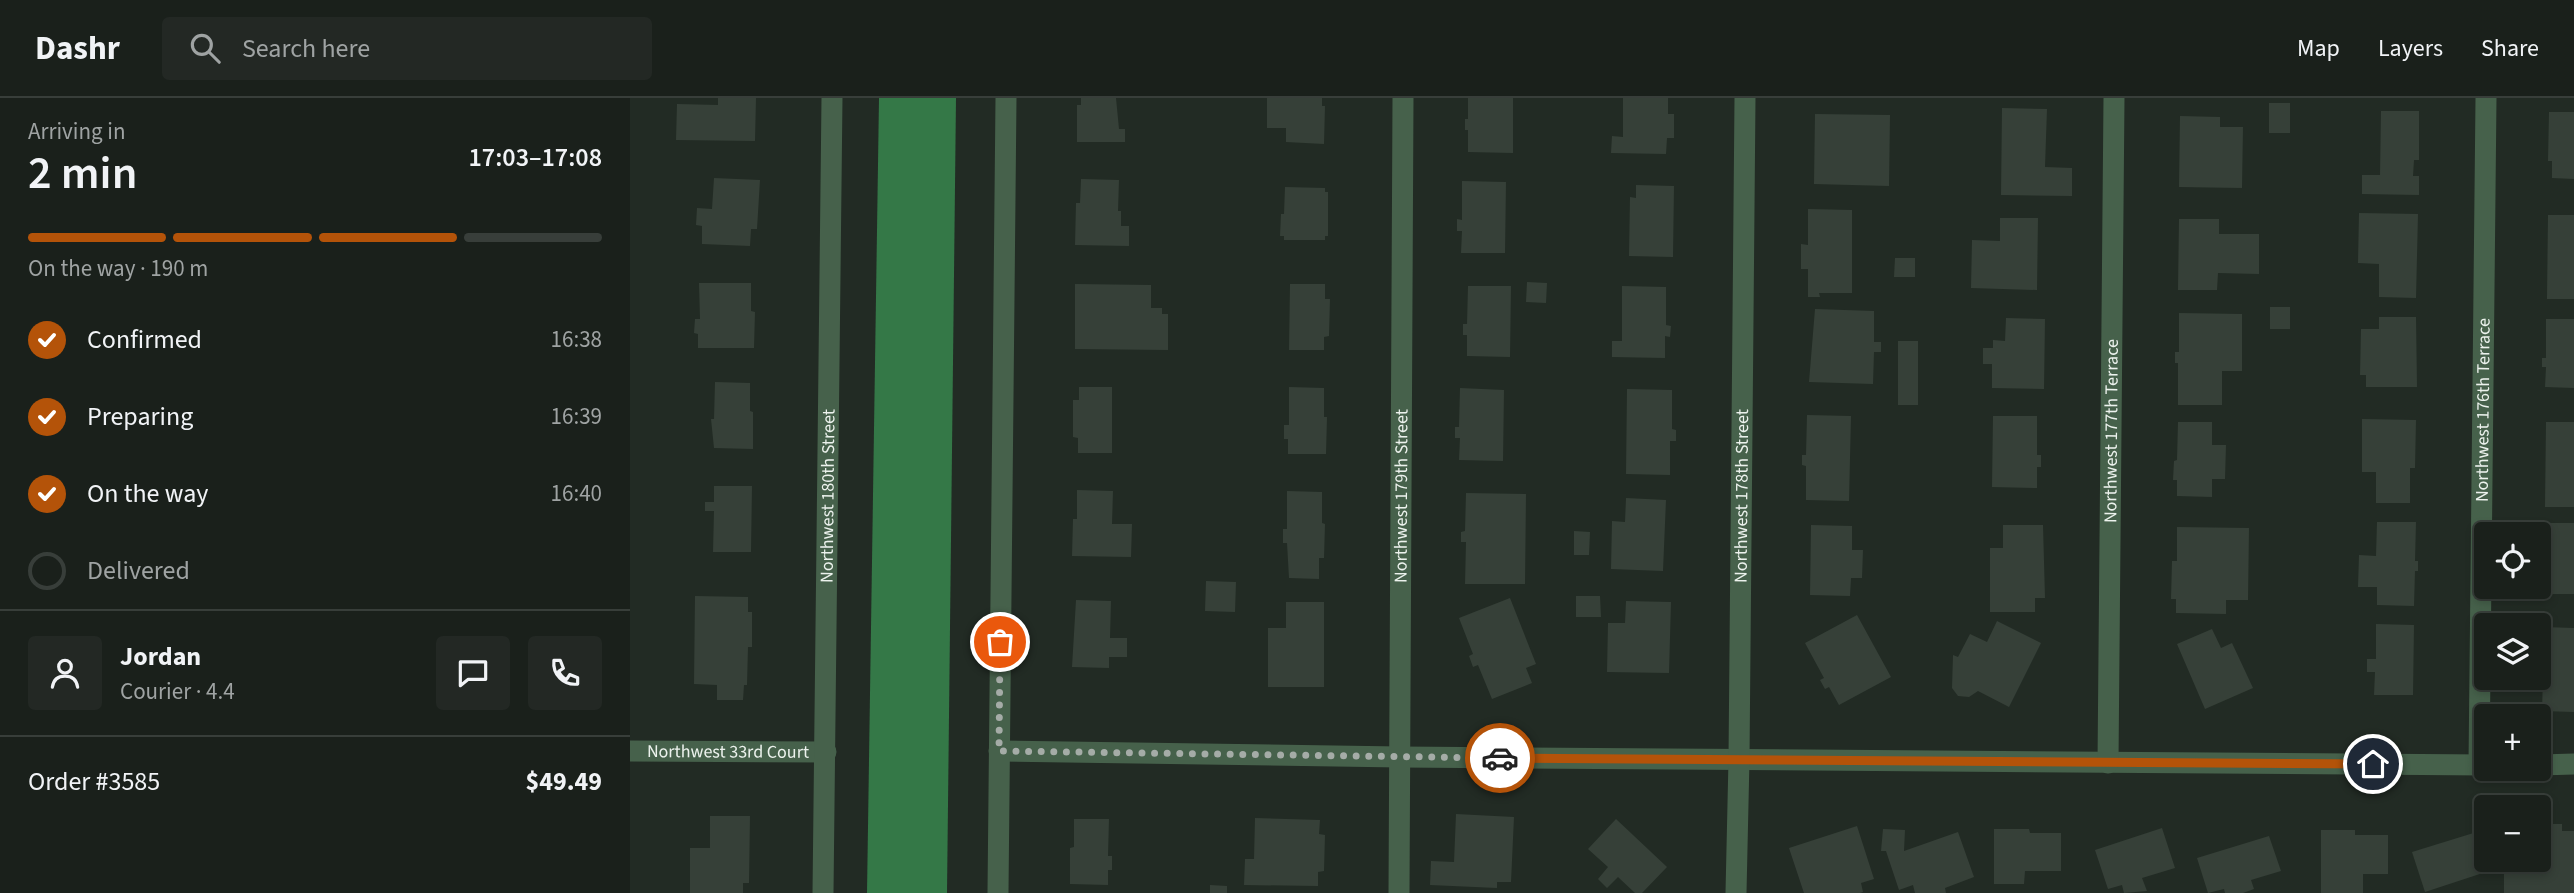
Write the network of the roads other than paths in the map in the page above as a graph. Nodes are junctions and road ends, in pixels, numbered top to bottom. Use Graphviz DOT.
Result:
graph roads {
  1 [pos="832,98"];
  2 [pos="1006,98"];
  3 [pos="1403,98"];
  4 [pos="1745,98"];
  5 [pos="2115,98"];
  6 [pos="2486,98"];
  7 [pos="2483,704"];
  8 [pos="630,751"];
  9 [pos="999,751"];
  10 [pos="826,752"];
  11 [pos="1401,757"];
  12 [pos="1739,759"];
  13 [pos="2108,763"];
  14 [pos="2574,764"];
  15 [pos="2474,765"];
  16 [pos="2551,765"];
  17 [pos="823,893"];
  18 [pos="998,893"];
  19 [pos="1399,893"];
  20 [pos="1736,893"];
  1 -- 10 [label="street, Northwest 180th Street"];
  2 -- 9 [label="street"];
  3 -- 11 [label="street, Northwest 179th Street"];
  4 -- 12 [label="street, Northwest 178th Street"];
  5 -- 13 [label="street, Northwest 177th Terrace"];
  6 -- 7 [label="street, Northwest 176th Terrace"];
  8 -- 10 [label="street, Northwest 33rd Court"];
  9 -- 11 [label="street"];
  9 -- 18 [label="street"];
  10 -- 17 [label="street, Northwest 180th Street"];
  11 -- 12 [label="street"];
  11 -- 19 [label="street, Northwest 179th Street"];
  12 -- 13 [label="street"];
  12 -- 20 [label="street, Northwest 178th Street"];
  13 -- 15 [label="street"];
  14 -- 16 [label="street"];
}
